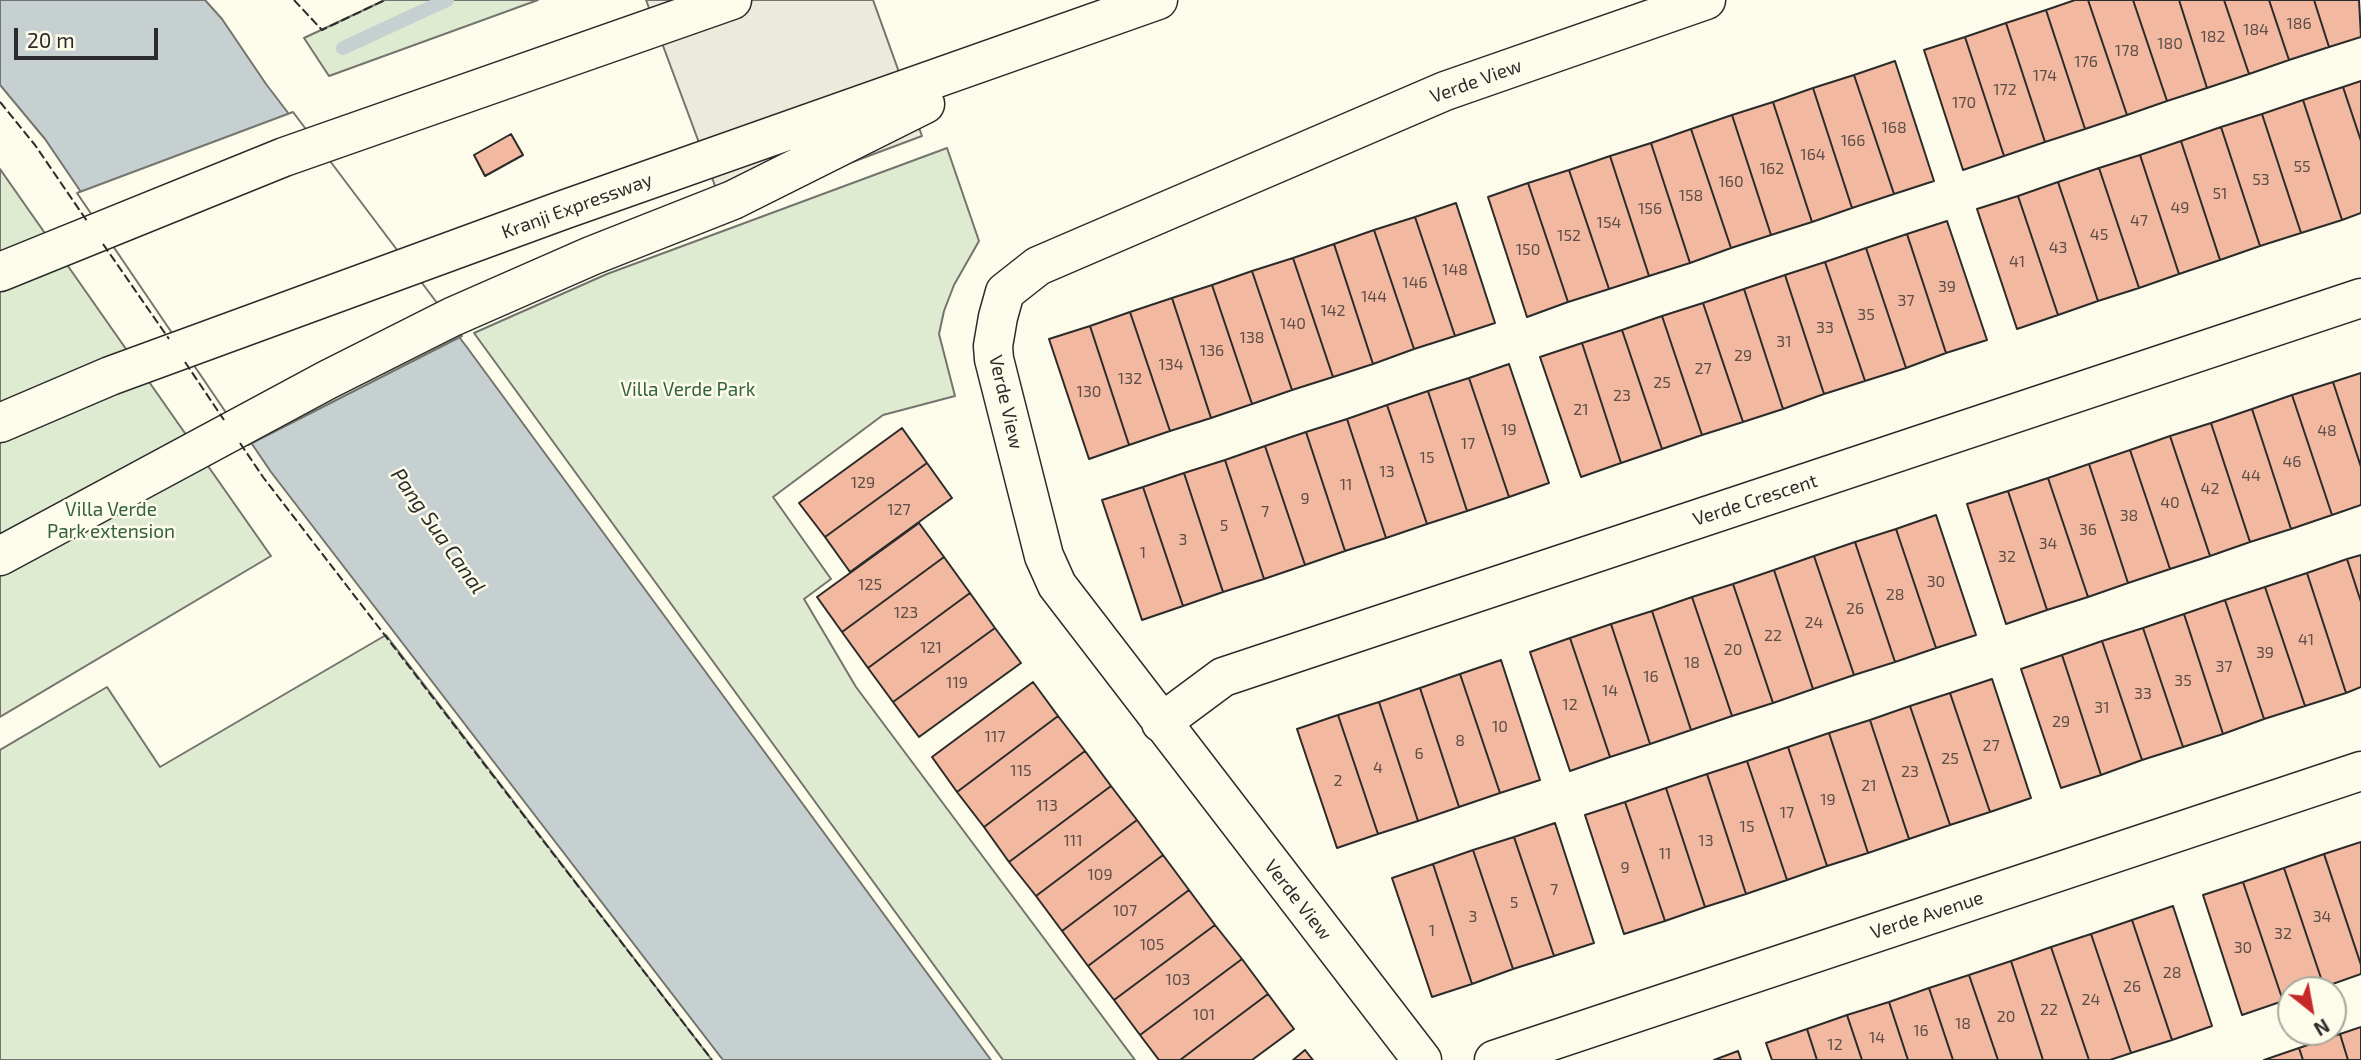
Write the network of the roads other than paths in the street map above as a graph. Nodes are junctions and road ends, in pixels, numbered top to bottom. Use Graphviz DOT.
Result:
graph roads {
  1 [pos="732,0"];
  2 [pos="1158,0"];
  3 [pos="1706,0"];
  4 [pos="1070,30"];
  5 [pos="0,272"];
  6 [pos="2361,298"];
  7 [pos="0,423"];
  8 [pos="0,556"];
  9 [pos="1161,723"];
  10 [pos="2361,771"];
  11 [pos="1422,1060"];
  12 [pos="1494,1060"];
  1 -- 5 [label="main road"];
  2 -- 4 [label="main road, Kranji Expressway"];
  3 -- 9 [label="main road, Verde View"];
  4 -- 7 [label="main road, Kranji Expressway"];
  4 -- 8 [label="main road"];
  6 -- 9 [label="main road, Verde Crescent"];
  9 -- 11 [label="main road, Verde View"];
  10 -- 12 [label="main road, Verde Avenue"];
}
